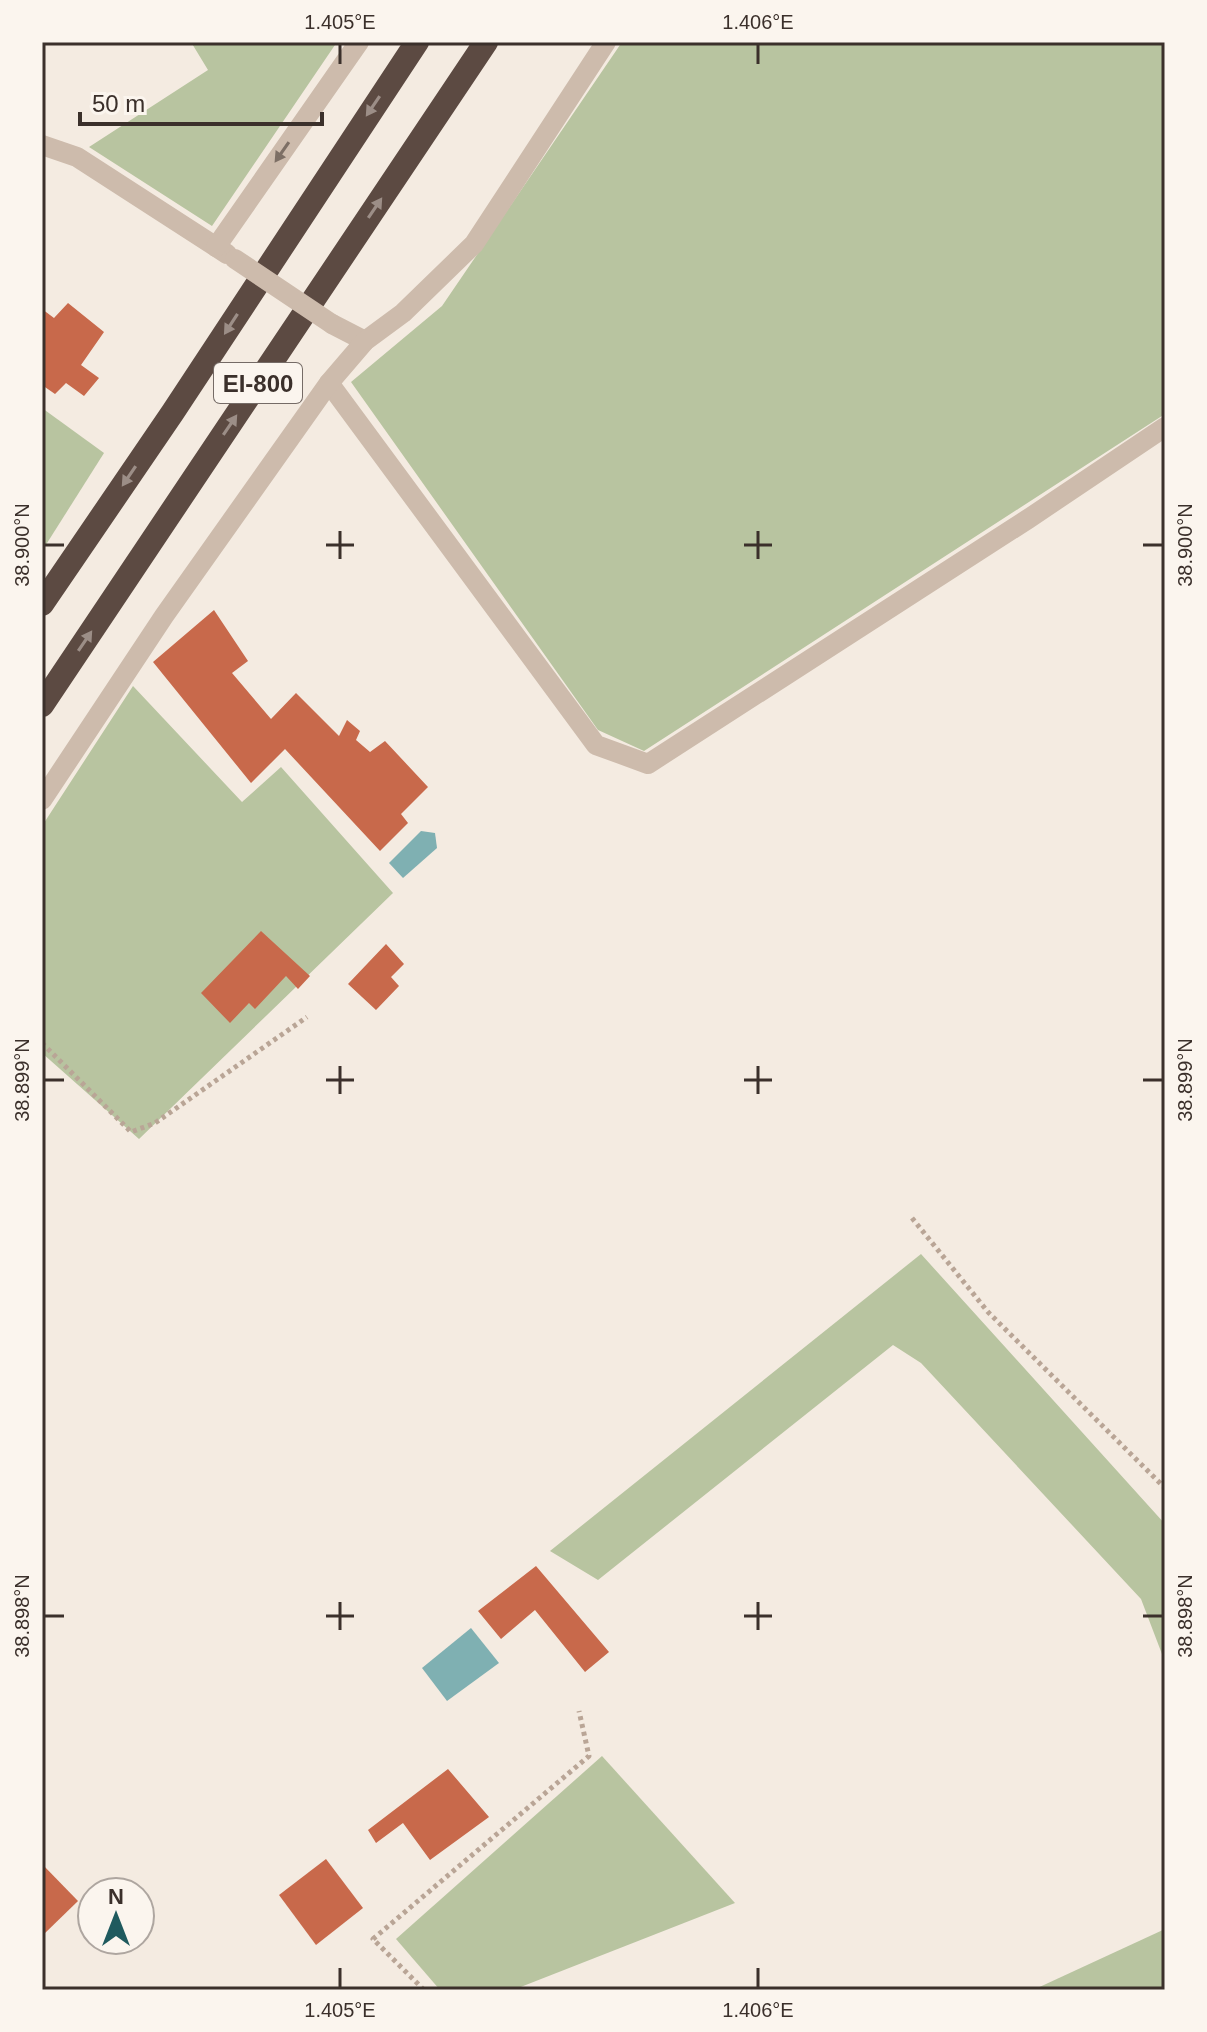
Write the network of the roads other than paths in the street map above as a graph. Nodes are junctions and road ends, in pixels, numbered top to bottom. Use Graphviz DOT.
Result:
graph roads {
  1 [pos="359,42"];
  2 [pos="417,42"];
  3 [pos="486,42"];
  4 [pos="606,42"];
  5 [pos="42,145"];
  6 [pos="216,247"];
  7 [pos="365,341"];
  8 [pos="329,383"];
  9 [pos="1165,427"];
  10 [pos="42,604"];
  11 [pos="42,705"];
  12 [pos="42,800"];
  1 -- 6 [label="street, one-way"];
  2 -- 10 [label="highway, EI-800, one-way"];
  11 -- 3 [label="highway, EI-800, one-way"];
  4 -- 7 [label="street"];
  5 -- 6 [label="street"];
  6 -- 7 [label="street, bridge"];
  7 -- 8 [label="street"];
  8 -- 9 [label="street"];
  8 -- 12 [label="street"];
}
